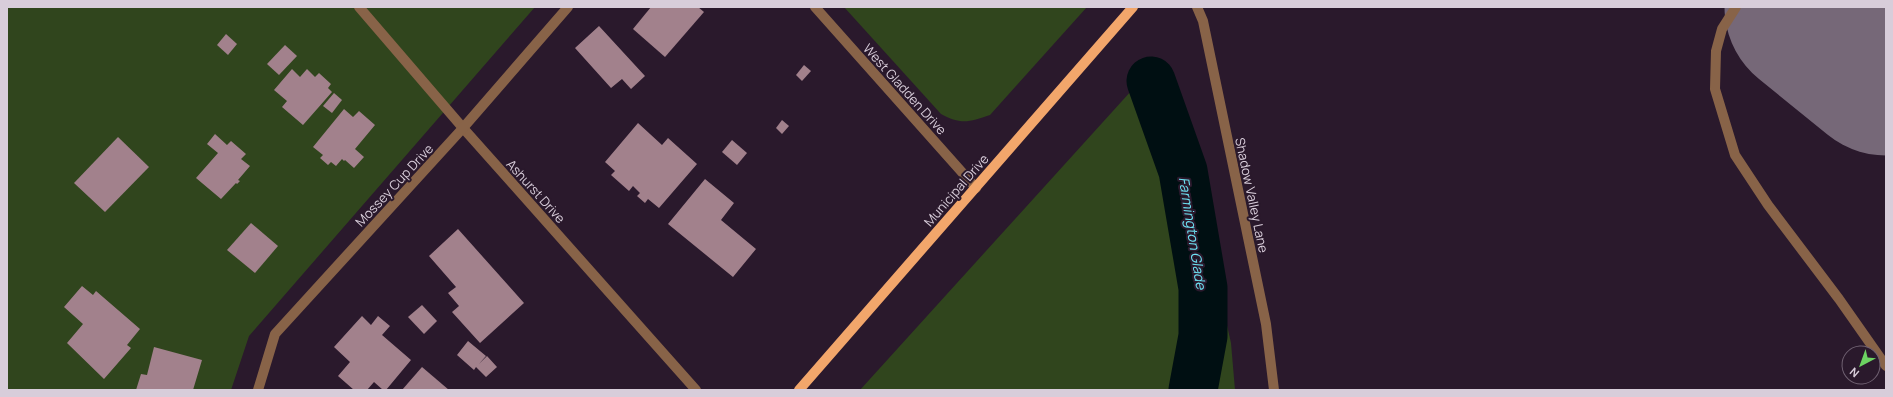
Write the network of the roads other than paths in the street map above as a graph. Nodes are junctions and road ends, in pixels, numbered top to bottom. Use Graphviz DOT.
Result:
graph roads {
  1 [pos="359,7"];
  2 [pos="568,7"];
  3 [pos="815,7"];
  4 [pos="1133,7"];
  5 [pos="1197,7"];
  6 [pos="1736,7"];
  7 [pos="463,128"];
  8 [pos="976,188"];
  9 [pos="1886,366"];
  10 [pos="260,389"];
  11 [pos="696,390"];
  12 [pos="799,390"];
  13 [pos="1274,390"];
  1 -- 7 [label="street, Ashurst Drive"];
  2 -- 7 [label="street, Mossey Cup Drive"];
  3 -- 8 [label="street, West Gladden Drive"];
  4 -- 8 [label="main road, Municipal Drive"];
  5 -- 13 [label="street, Shadow Valley Lane"];
  6 -- 9 [label="street"];
  7 -- 10 [label="street, Mossey Cup Drive"];
  7 -- 11 [label="street, Ashurst Drive"];
  8 -- 12 [label="main road, Municipal Drive"];
}
